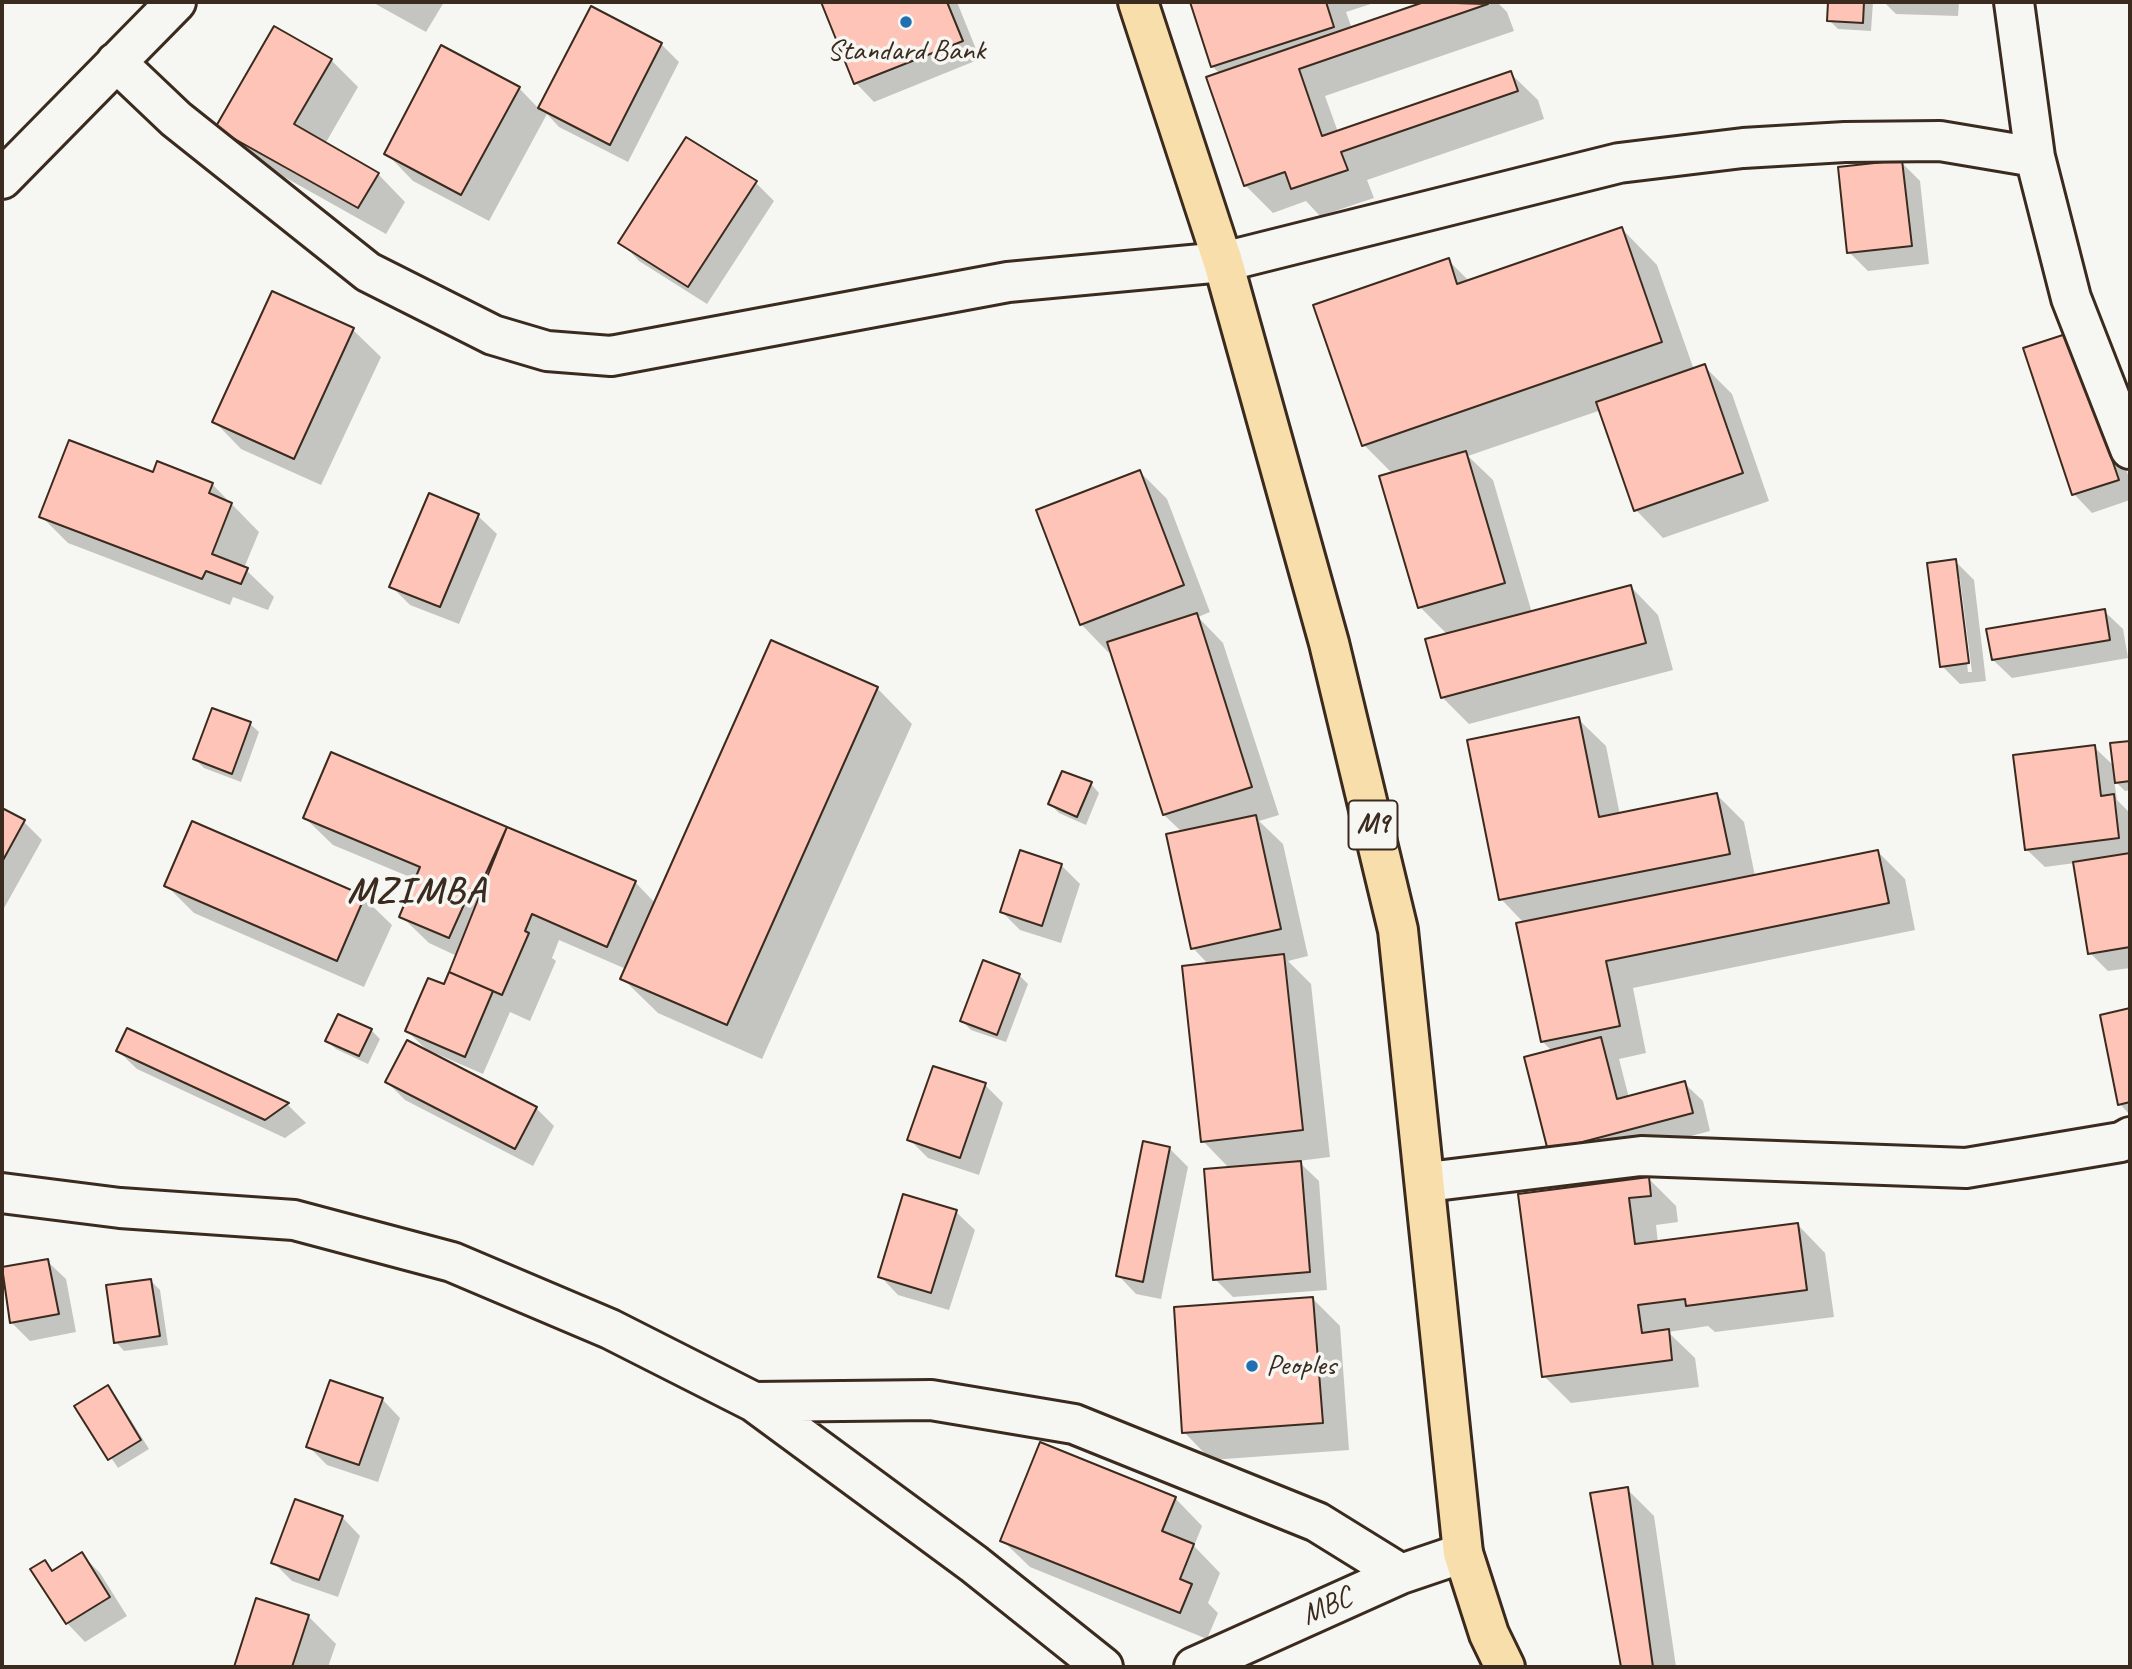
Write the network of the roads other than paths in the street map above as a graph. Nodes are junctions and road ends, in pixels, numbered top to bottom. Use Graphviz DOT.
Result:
graph roads {
  1 [pos="176,2"];
  2 [pos="1138,2"];
  3 [pos="2014,2"];
  4 [pos="116,62"];
  5 [pos="2035,157"];
  6 [pos="2,179"];
  7 [pos="1223,262"];
  8 [pos="2130,449"];
  9 [pos="2130,1137"];
  10 [pos="1427,1182"];
  11 [pos="2,1193"];
  12 [pos="754,1402"];
  13 [pos="1463,1553"];
  14 [pos="1401,1574"];
  15 [pos="1103,1667"];
  16 [pos="1194,1667"];
  17 [pos="1505,1667"];
  1 -- 4 [label="street"];
  2 -- 7 [label="main road, M9"];
  3 -- 5 [label="street"];
  4 -- 6 [label="street"];
  4 -- 7 [label="street"];
  5 -- 7 [label="street"];
  5 -- 8 [label="street"];
  7 -- 10 [label="main road, M9"];
  9 -- 10 [label="street"];
  10 -- 13 [label="main road, M9"];
  11 -- 12 [label="street"];
  12 -- 14 [label="street"];
  12 -- 15 [label="street"];
  13 -- 14 [label="street, MBC"];
  13 -- 17 [label="main road, M9"];
  14 -- 16 [label="street, MBC"];
}
